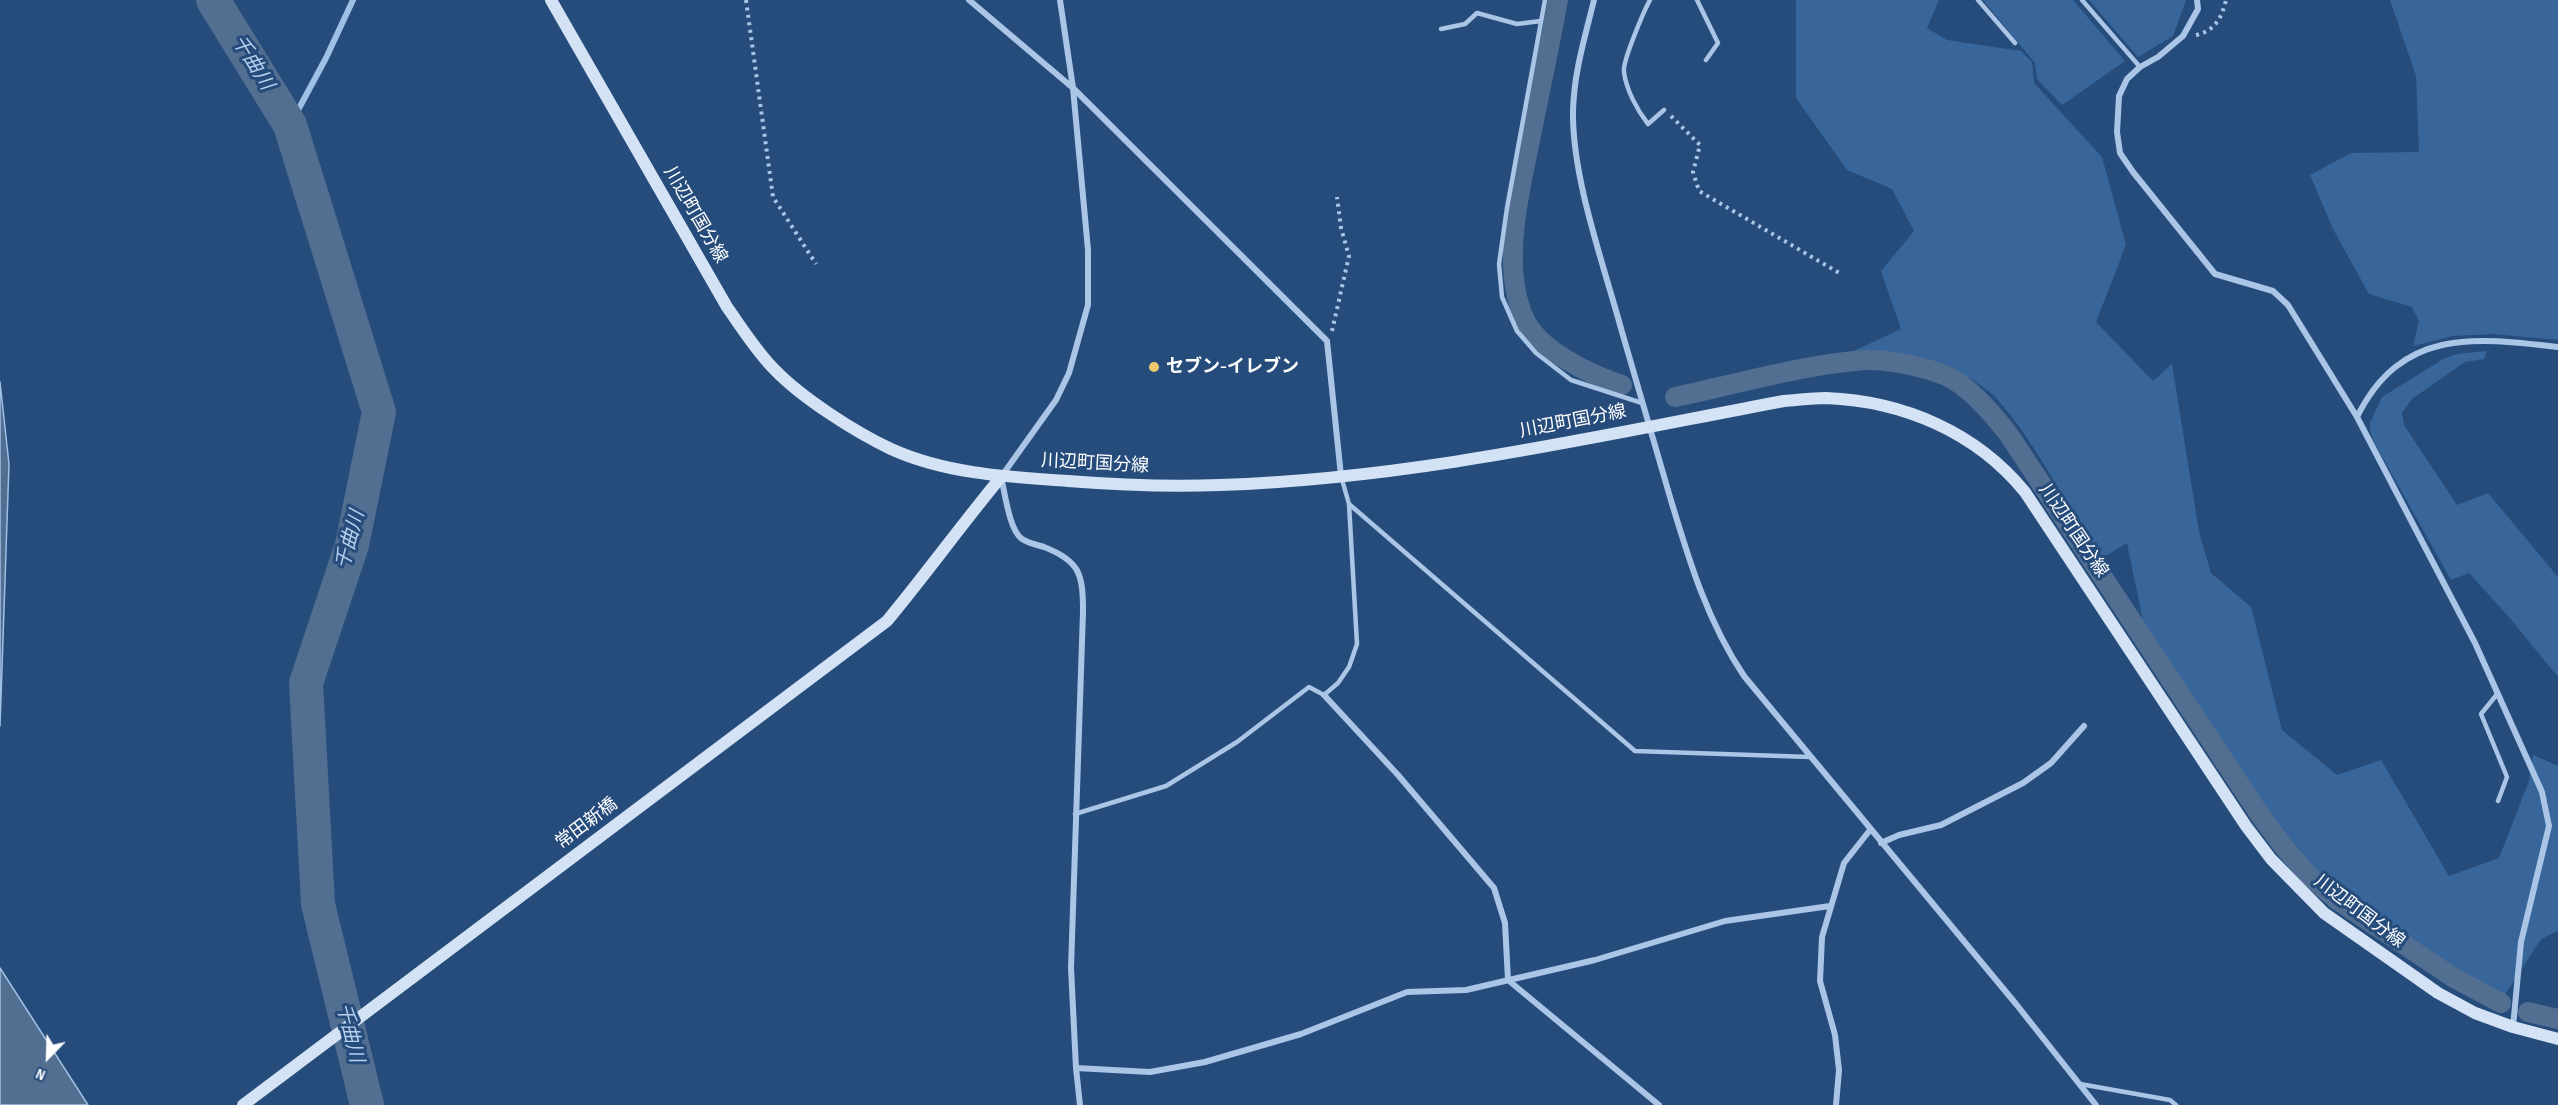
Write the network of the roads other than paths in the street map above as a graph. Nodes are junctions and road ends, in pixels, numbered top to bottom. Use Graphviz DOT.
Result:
graph roads {
  1 [pos="551,0"];
  2 [pos="969,0"];
  3 [pos="1060,0"];
  4 [pos="1545,0"];
  5 [pos="1594,0"];
  6 [pos="1650,0"];
  7 [pos="1696,0"];
  8 [pos="1978,0"];
  9 [pos="2082,0"];
  10 [pos="2197,0"];
  11 [pos="1541,21"];
  12 [pos="1441,29"];
  13 [pos="2015,43"];
  14 [pos="1706,60"];
  15 [pos="2140,67"];
  16 [pos="1073,88"];
  17 [pos="1664,110"];
  18 [pos="2558,347"];
  19 [pos="1642,403"];
  20 [pos="2357,417"];
  21 [pos="1649,426"];
  22 [pos="1341,476"];
  23 [pos="1001,477"];
  24 [pos="1349,504"];
  25 [pos="2498,693"];
  26 [pos="1324,695"];
  27 [pos="2084,726"];
  28 [pos="1810,757"];
  29 [pos="2498,801"];
  30 [pos="1075,814"];
  31 [pos="1870,830"];
  32 [pos="1881,843"];
  33 [pos="1830,906"];
  34 [pos="1508,980"];
  35 [pos="2513,1027"];
  36 [pos="2558,1039"];
  37 [pos="1076,1068"];
  38 [pos="2080,1084"];
  39 [pos="243,1105"];
  40 [pos="1080,1105"];
  41 [pos="1659,1105"];
  42 [pos="1836,1105"];
  43 [pos="2096,1105"];
  44 [pos="2176,1105"];
  1 -- 23 [label="street, 川辺町国分線"];
  2 -- 16 [label="street"];
  3 -- 16 [label="street"];
  4 -- 11 [label="lane"];
  5 -- 19 [label="street"];
  6 -- 17 [label="lane"];
  7 -- 14 [label="lane"];
  8 -- 13 [label="lane"];
  9 -- 15 [label="lane"];
  10 -- 15 [label="street"];
  11 -- 12 [label="lane"];
  11 -- 19 [label="lane"];
  15 -- 20 [label="street"];
  16 -- 22 [label="street"];
  16 -- 23 [label="street"];
  18 -- 20 [label="street"];
  19 -- 21 [label="street"];
  20 -- 25 [label="street"];
  21 -- 22 [label="street, 川辺町国分線"];
  21 -- 28 [label="street"];
  21 -- 35 [label="street, 川辺町国分線"];
  22 -- 23 [label="street, 川辺町国分線"];
  22 -- 24 [label="lane"];
  23 -- 30 [label="street"];
  23 -- 39 [label="street, 常田新橋"];
  24 -- 26 [label="lane"];
  24 -- 28 [label="lane"];
  25 -- 29 [label="lane"];
  25 -- 35 [label="street"];
  26 -- 30 [label="lane"];
  26 -- 34 [label="street"];
  27 -- 32 [label="street"];
  28 -- 31 [label="street"];
  30 -- 37 [label="street"];
  31 -- 32 [label="street"];
  31 -- 33 [label="street"];
  32 -- 38 [label="street"];
  33 -- 34 [label="street"];
  33 -- 42 [label="street"];
  34 -- 37 [label="street"];
  34 -- 41 [label="street"];
  35 -- 36 [label="street, 川辺町国分線"];
  37 -- 40 [label="street"];
  38 -- 43 [label="street"];
  38 -- 44 [label="lane"];
}
